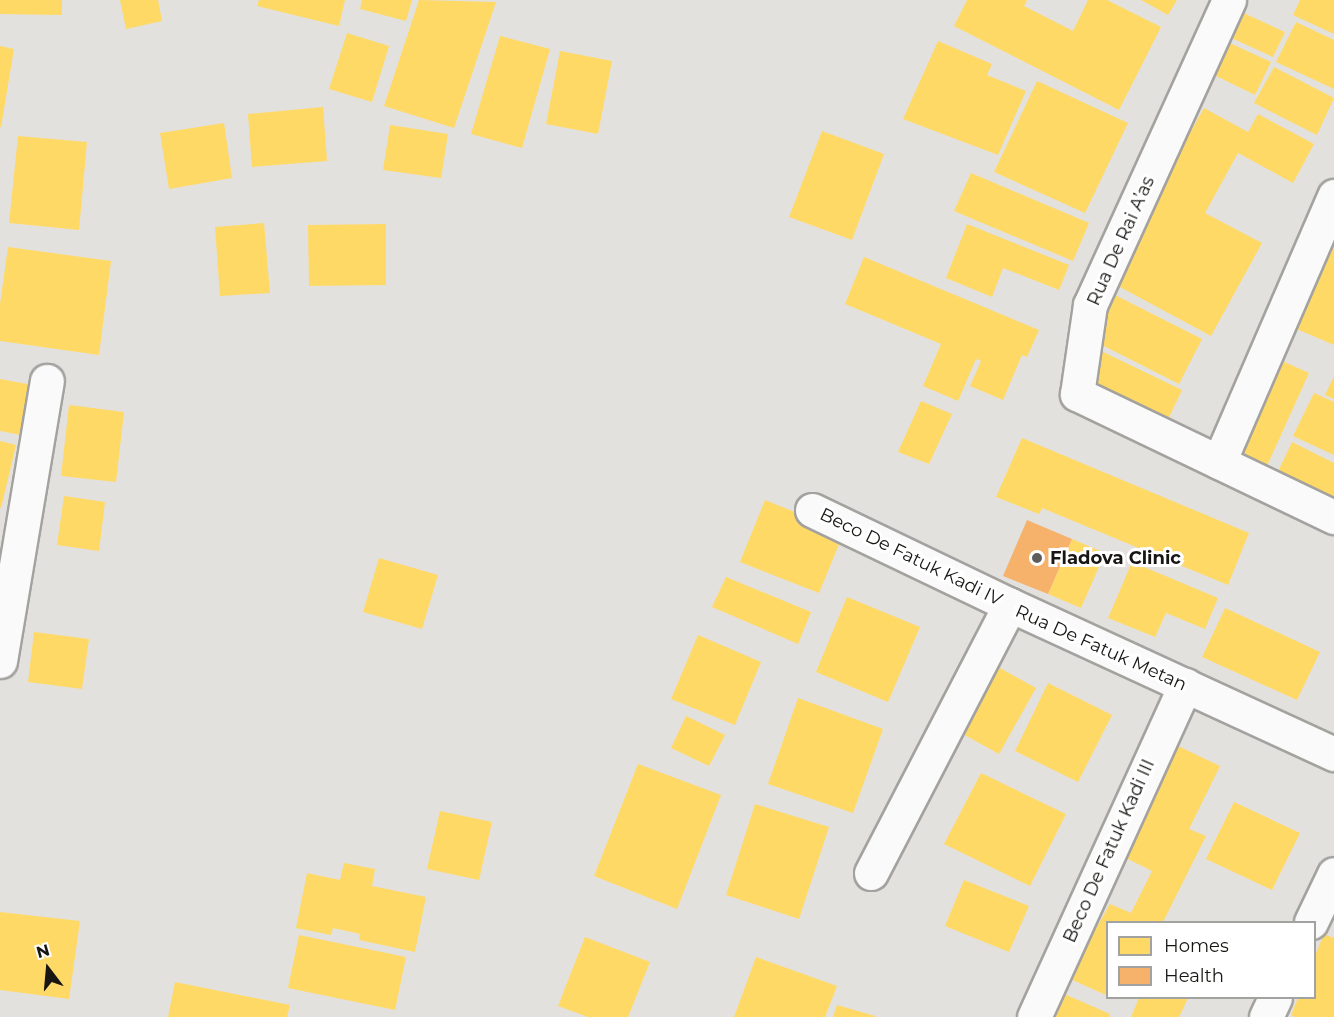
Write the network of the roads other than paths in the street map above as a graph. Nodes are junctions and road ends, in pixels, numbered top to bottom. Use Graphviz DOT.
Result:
graph roads {
  1 [pos="1229,0"];
  2 [pos="1334,196"];
  3 [pos="47,381"];
  4 [pos="1219,462"];
  5 [pos="812,510"];
  6 [pos="1334,517"];
  7 [pos="1010,605"];
  8 [pos="0,661"];
  9 [pos="1185,685"];
  10 [pos="1334,754"];
  11 [pos="871,873"];
  12 [pos="1334,874"];
  13 [pos="1311,921"];
  14 [pos="1275,999"];
  15 [pos="1034,1017"];
  16 [pos="1266,1017"];
  1 -- 4 [label="street, Rua De Rai A’as"];
  2 -- 4 [label="street"];
  3 -- 8 [label="street"];
  4 -- 6 [label="street, Rua De Rai A’as"];
  5 -- 7 [label="street, Beco De Fatuk Kadi IV"];
  7 -- 9 [label="street, Rua De Fatuk Metan"];
  7 -- 11 [label="street, Rua De Fatuk Metan"];
  9 -- 10 [label="street, Rua De Fatuk Metan"];
  9 -- 15 [label="street, Beco De Fatuk Kadi III"];
  12 -- 13 [label="street"];
  14 -- 16 [label="street"];
}
